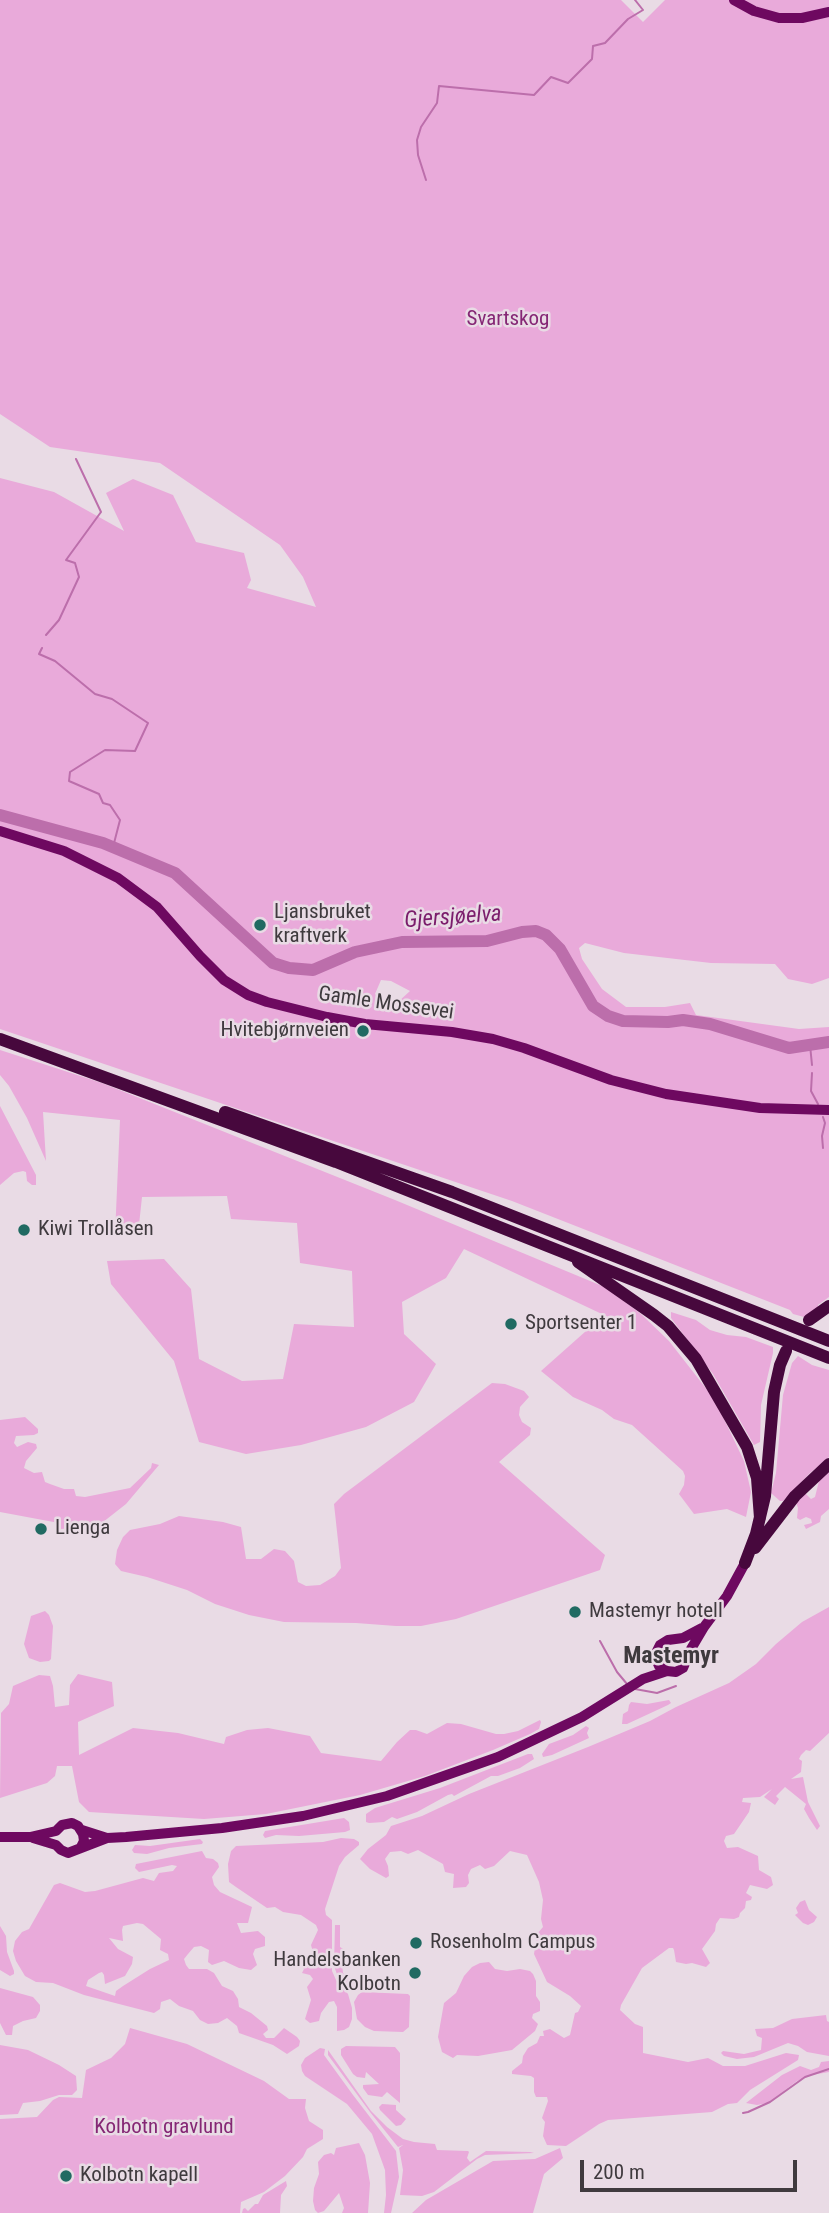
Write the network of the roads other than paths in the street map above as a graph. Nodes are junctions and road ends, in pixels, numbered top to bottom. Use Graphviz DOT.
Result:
graph roads {
  1 [pos="734,0"];
  2 [pos="829,12"];
  3 [pos="0,831"];
  4 [pos="0,1033"];
  5 [pos="0,1039"];
  6 [pos="829,1110"];
  7 [pos="563,1252"];
  8 [pos="829,1306"];
  9 [pos="809,1320"];
  10 [pos="829,1342"];
  11 [pos="786,1351"];
  12 [pos="829,1357"];
  13 [pos="829,1464"];
  14 [pos="761,1518"];
  15 [pos="745,1563"];
  16 [pos="704,1627"];
  17 [pos="676,1640"];
  18 [pos="688,1654"];
  19 [pos="657,1662"];
  20 [pos="667,1671"];
  21 [pos="643,1679"];
  22 [pos="82,1830"];
  23 [pos="56,1831"];
  24 [pos="0,1837"];
  25 [pos="30,1837"];
  26 [pos="107,1838"];
  27 [pos="56,1845"];
  28 [pos="80,1847"];
  1 -- 2 [label="main road"];
  3 -- 6 [label="main road, Gamle Mossevei"];
  4 -- 10 [label="highway"];
  5 -- 7 [label="highway"];
  7 -- 12 [label="highway"];
  7 -- 14 [label="highway"];
  8 -- 9 [label="highway"];
  11 -- 14 [label="highway"];
  13 -- 15 [label="highway"];
  14 -- 15 [label="highway"];
  15 -- 16 [label="main road"];
  16 -- 17 [label="main road"];
  16 -- 18 [label="main road"];
  17 -- 18 [label="main road"];
  17 -- 19 [label="main road"];
  18 -- 20 [label="main road"];
  19 -- 20 [label="main road"];
  19 -- 21 [label="main road"];
  20 -- 21 [label="main road"];
  21 -- 26 [label="main road"];
  22 -- 23 [label="main road"];
  22 -- 26 [label="main road"];
  22 -- 28 [label="main road"];
  23 -- 25 [label="main road"];
  23 -- 27 [label="main road"];
  24 -- 25 [label="main road"];
  25 -- 27 [label="main road"];
  26 -- 28 [label="main road"];
  27 -- 28 [label="main road"];
}
